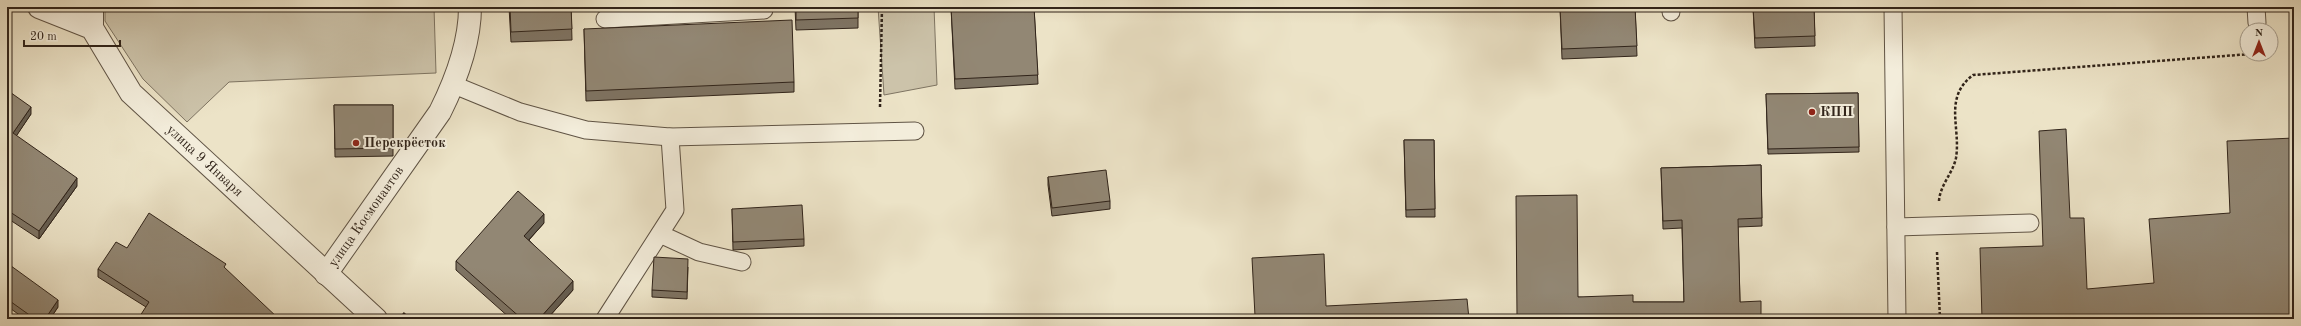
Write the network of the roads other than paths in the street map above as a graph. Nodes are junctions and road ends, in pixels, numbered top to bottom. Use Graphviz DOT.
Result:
graph roads {
  1 [pos="39,7"];
  2 [pos="470,7"];
  3 [pos="764,7"];
  4 [pos="1893,7"];
  5 [pos="92,17"];
  6 [pos="605,19"];
  7 [pos="454,85"];
  8 [pos="916,131"];
  9 [pos="670,137"];
  10 [pos="2030,224"];
  11 [pos="1896,227"];
  12 [pos="660,234"];
  13 [pos="742,262"];
  14 [pos="326,274"];
  15 [pos="376,319"];
  16 [pos="605,319"];
  17 [pos="1897,319"];
  1 -- 5 [label="street, улица 9 Января"];
  2 -- 7 [label="street, улица Космонавтов"];
  3 -- 6 [label="lane"];
  4 -- 11 [label="lane"];
  5 -- 14 [label="street, улица 9 Января"];
  7 -- 9 [label="lane"];
  7 -- 14 [label="street, улица Космонавтов"];
  8 -- 9 [label="lane"];
  9 -- 12 [label="lane"];
  10 -- 11 [label="lane"];
  11 -- 17 [label="lane"];
  12 -- 13 [label="lane"];
  12 -- 16 [label="lane"];
  14 -- 15 [label="street, улица 9 Января"];
}
